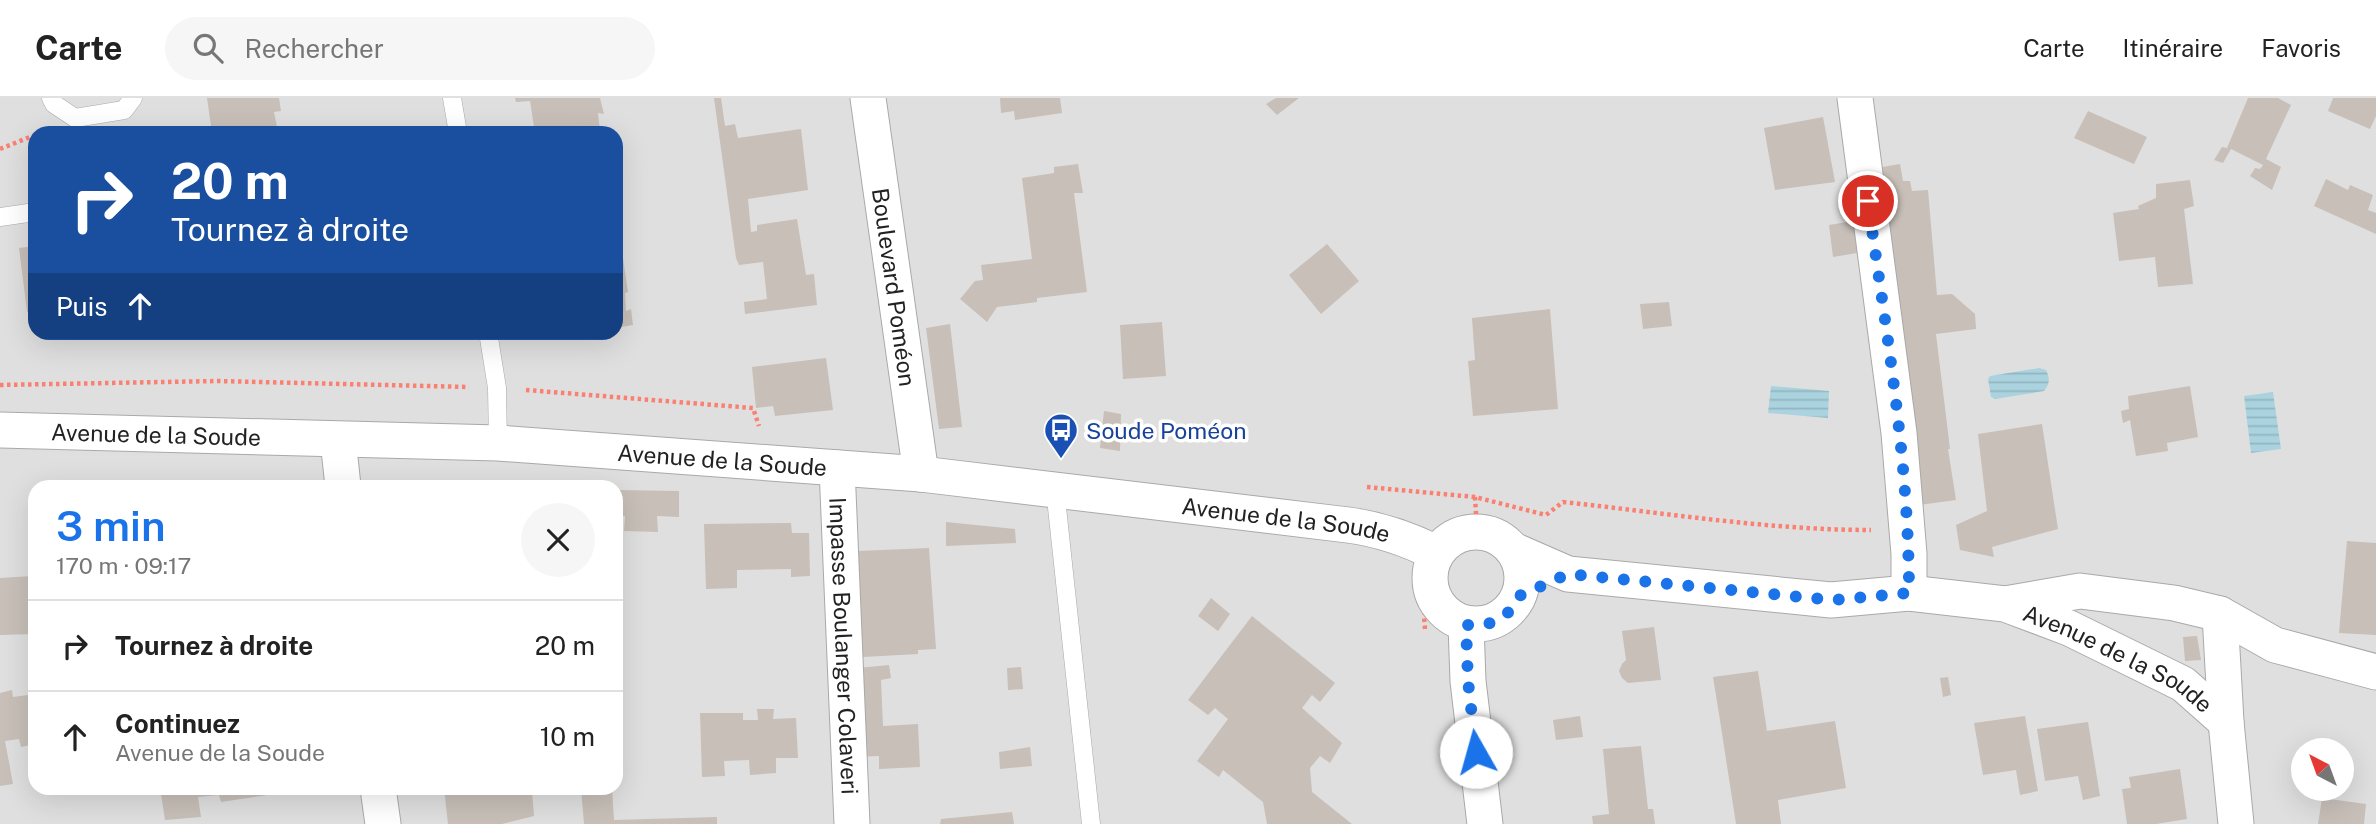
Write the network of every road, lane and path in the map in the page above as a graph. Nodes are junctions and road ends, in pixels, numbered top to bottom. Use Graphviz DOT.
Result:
graph roads {
  1 [pos="51,98"];
  2 [pos="133,98"];
  3 [pos="453,98"];
  4 [pos="868,98"];
  5 [pos="1854,98"];
  6 [pos="457,126"];
  7 [pos="28,138"];
  8 [pos="0,149"];
  9 [pos="28,213"];
  10 [pos="0,217"];
  11 [pos="489,340"];
  12 [pos="0,385"];
  13 [pos="481,387"];
  14 [pos="517,389"];
  15 [pos="0,430"];
  16 [pos="761,432"];
  17 [pos="338,440"];
  18 [pos="498,443"];
  19 [pos="837,468"];
  20 [pos="921,474"];
  21 [pos="342,480"];
  22 [pos="1055,489"];
  23 [pos="1475,497"];
  24 [pos="1546,515"];
  25 [pos="1876,530"];
  26 [pos="1476,531"];
  27 [pos="1513,550"];
  28 [pos="1436,553"];
  29 [pos="1568,574"];
  30 [pos="1909,593"];
  31 [pos="1519,596"];
  32 [pos="2005,604"];
  33 [pos="2220,614"];
  34 [pos="1466,625"];
  35 [pos="2376,672"];
  36 [pos="2226,722"];
  37 [pos="379,795"];
  38 [pos="383,824"];
  39 [pos="852,824"];
  40 [pos="1091,824"];
  41 [pos="1485,824"];
  42 [pos="2236,824"];
  1 -- 2 [label="lane"];
  3 -- 6 [label="lane"];
  4 -- 20 [label="street, Boulevard Poméon"];
  5 -- 30 [label="street"];
  7 -- 8 [label="path"];
  9 -- 10 [label="lane"];
  11 -- 18 [label="lane"];
  12 -- 13 [label="path"];
  14 -- 16 [label="path"];
  15 -- 17 [label="street, Avenue de la Soude"];
  17 -- 18 [label="street, Avenue de la Soude"];
  17 -- 21 [label="street"];
  18 -- 19 [label="street, Avenue de la Soude"];
  19 -- 20 [label="street, Avenue de la Soude"];
  19 -- 39 [label="street, Impasse Boulanger Colaveri"];
  20 -- 22 [label="street, Avenue de la Soude"];
  22 -- 28 [label="street, Avenue de la Soude"];
  22 -- 40 [label="lane"];
  23 -- 26 [label="path"];
  24 -- 25 [label="path"];
  26 -- 27 [label="street"];
  26 -- 28 [label="street"];
  27 -- 29 [label="street, Avenue de la Soude"];
  27 -- 31 [label="street"];
  28 -- 34 [label="street"];
  29 -- 30 [label="street, Avenue de la Soude"];
  29 -- 31 [label="street, Avenue de la Soude"];
  30 -- 32 [label="street, Avenue de la Soude"];
  31 -- 34 [label="street"];
  32 -- 33 [label="street, Avenue de la Soude"];
  32 -- 36 [label="street, Avenue de la Soude"];
  33 -- 35 [label="street, Avenue de la Soude"];
  33 -- 36 [label="street"];
  34 -- 41 [label="street"];
  36 -- 42 [label="street"];
  37 -- 38 [label="street"];
}
